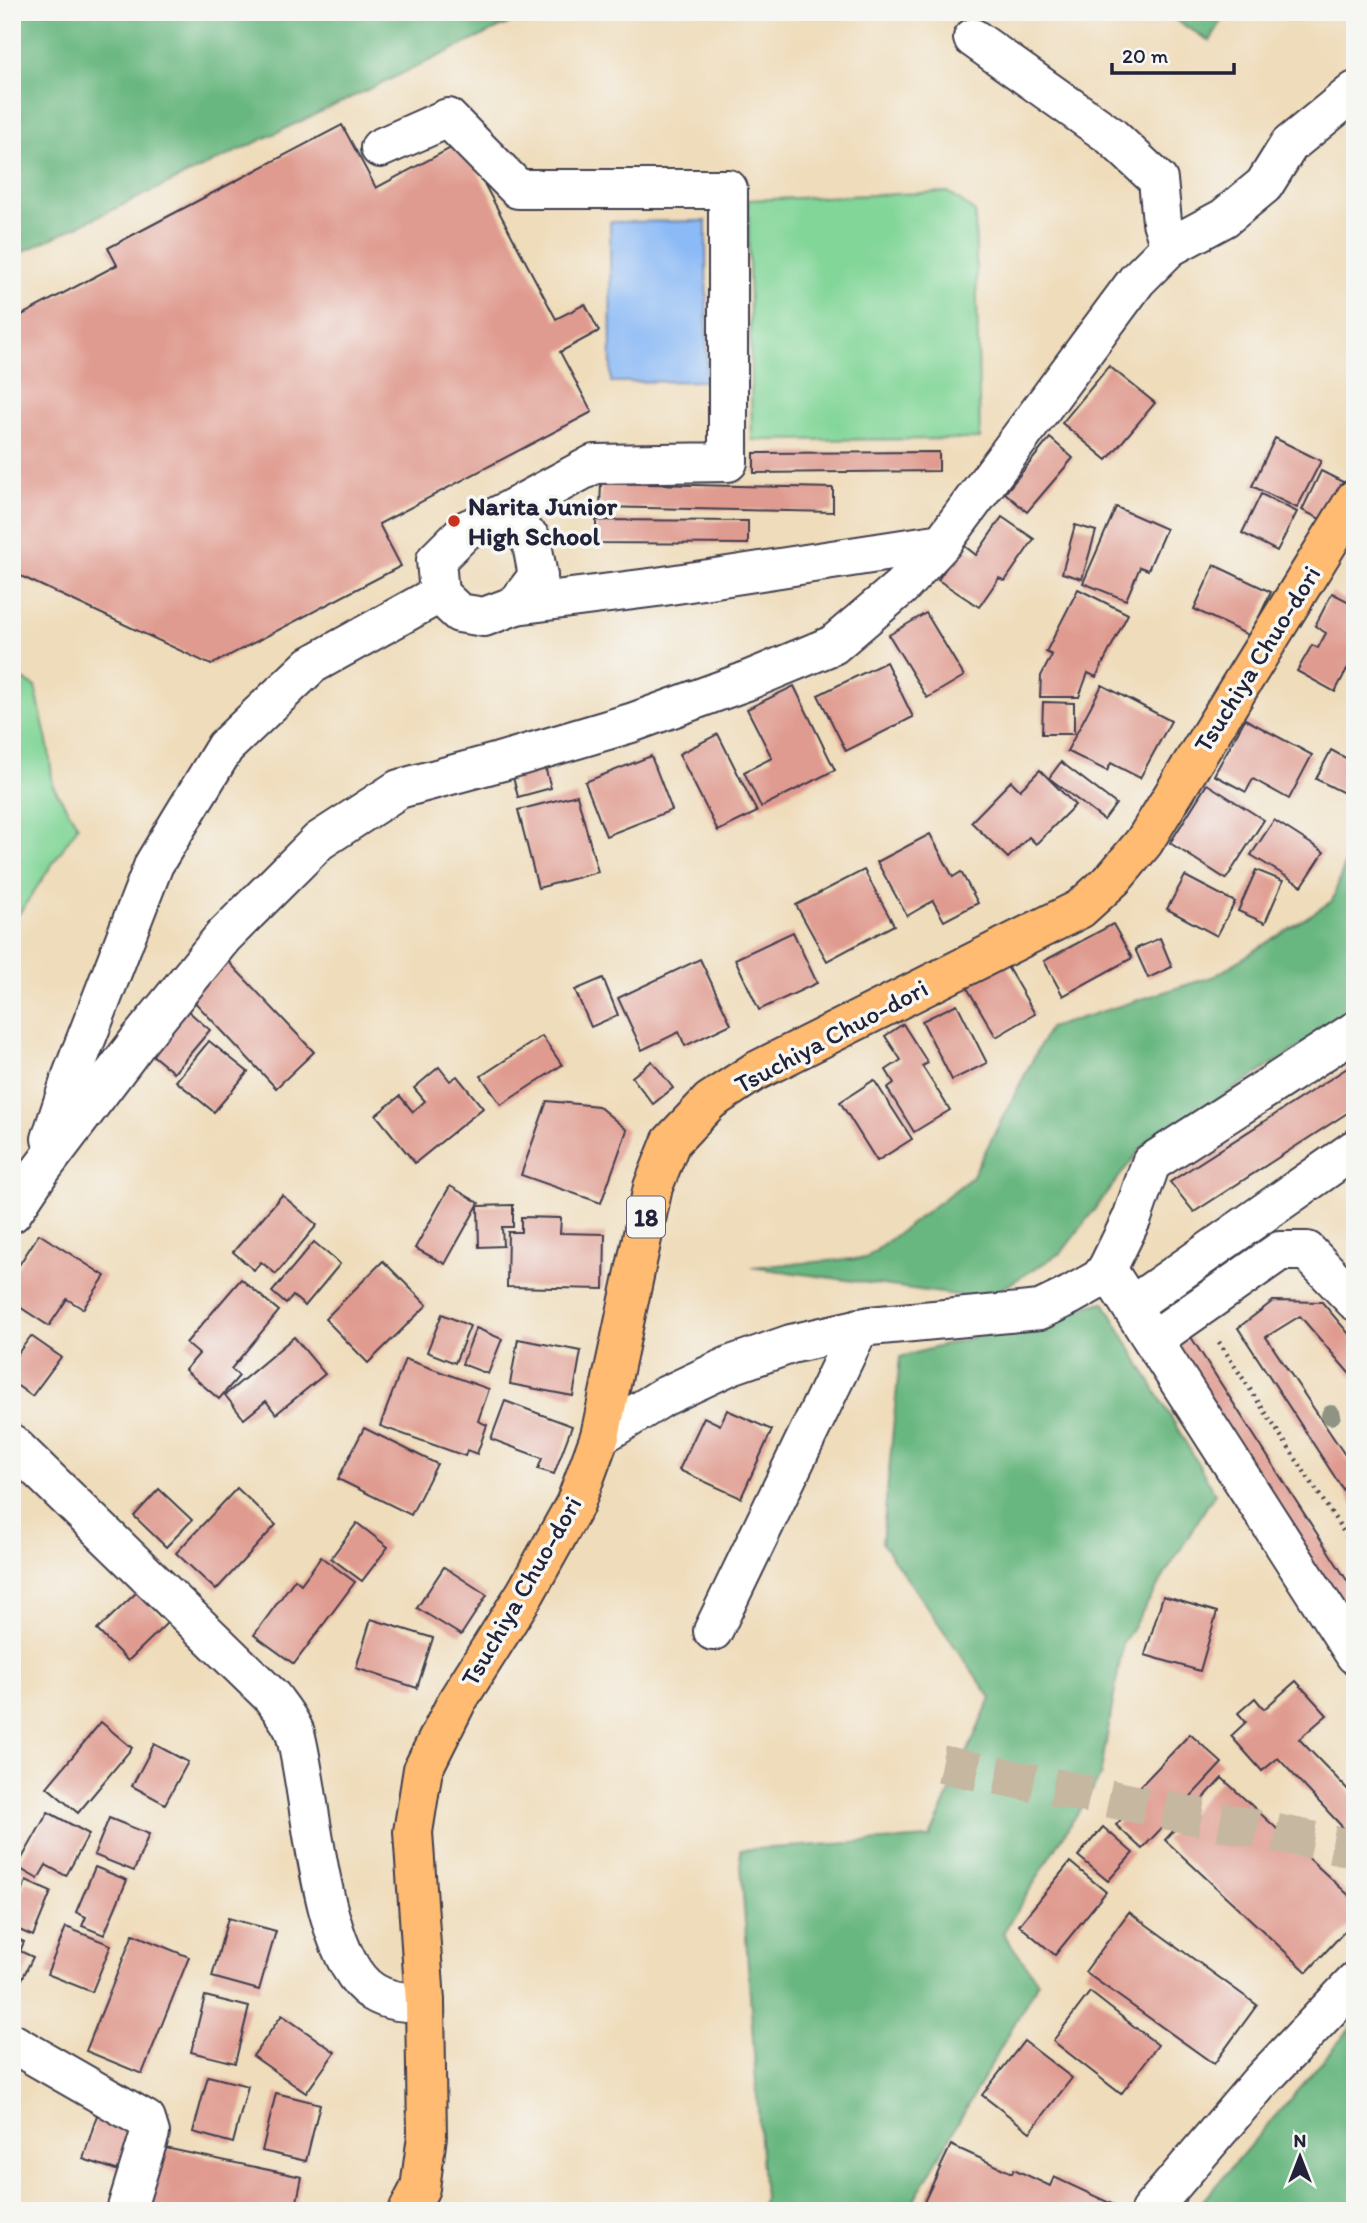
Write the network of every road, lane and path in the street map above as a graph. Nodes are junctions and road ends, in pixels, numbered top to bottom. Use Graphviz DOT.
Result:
graph roads {
  1 [pos="973,38"];
  2 [pos="1355,70"];
  3 [pos="1355,91"];
  4 [pos="1289,145"];
  5 [pos="380,148"];
  6 [pos="1170,247"];
  7 [pos="1355,499"];
  8 [pos="499,515"];
  9 [pos="942,543"];
  10 [pos="439,594"];
  11 [pos="516,605"];
  12 [pos="1355,1031"];
  13 [pos="1355,1149"];
  14 [pos="40,1171"];
  15 [pos="12,1213"];
  16 [pos="1107,1269"];
  17 [pos="1355,1301"];
  18 [pos="1131,1306"];
  19 [pos="859,1328"];
  20 [pos="1153,1340"];
  21 [pos="1220,1343"];
  22 [pos="600,1436"];
  23 [pos="12,1444"];
  24 [pos="1355,1549"];
  25 [pos="713,1631"];
  26 [pos="1355,1655"];
  27 [pos="1355,1982"];
  28 [pos="425,2003"];
  29 [pos="12,2043"];
  30 [pos="126,2211"];
  31 [pos="408,2211"];
  32 [pos="1150,2211"];
  1 -- 6 [label="street"];
  2 -- 4 [label="street"];
  3 -- 4 [label="street"];
  4 -- 6 [label="street"];
  5 -- 8 [label="street"];
  6 -- 9 [label="street"];
  7 -- 22 [label="main road, Tsuchiya Chuo-dori / 18"];
  8 -- 10 [label="street"];
  8 -- 11 [label="street"];
  9 -- 11 [label="street"];
  9 -- 14 [label="street"];
  10 -- 11 [label="street"];
  10 -- 14 [label="street"];
  12 -- 16 [label="street"];
  13 -- 18 [label="street"];
  14 -- 15 [label="street"];
  16 -- 18 [label="street"];
  16 -- 19 [label="street"];
  17 -- 20 [label="street"];
  18 -- 20 [label="street"];
  19 -- 22 [label="street"];
  19 -- 25 [label="street"];
  20 -- 26 [label="street"];
  21 -- 24 [label="path"];
  22 -- 28 [label="main road, Tsuchiya Chuo-dori / 18"];
  23 -- 28 [label="street"];
  27 -- 32 [label="street"];
  28 -- 31 [label="main road, Tsuchiya Chuo-dori / 18"];
  29 -- 30 [label="street"];
}
